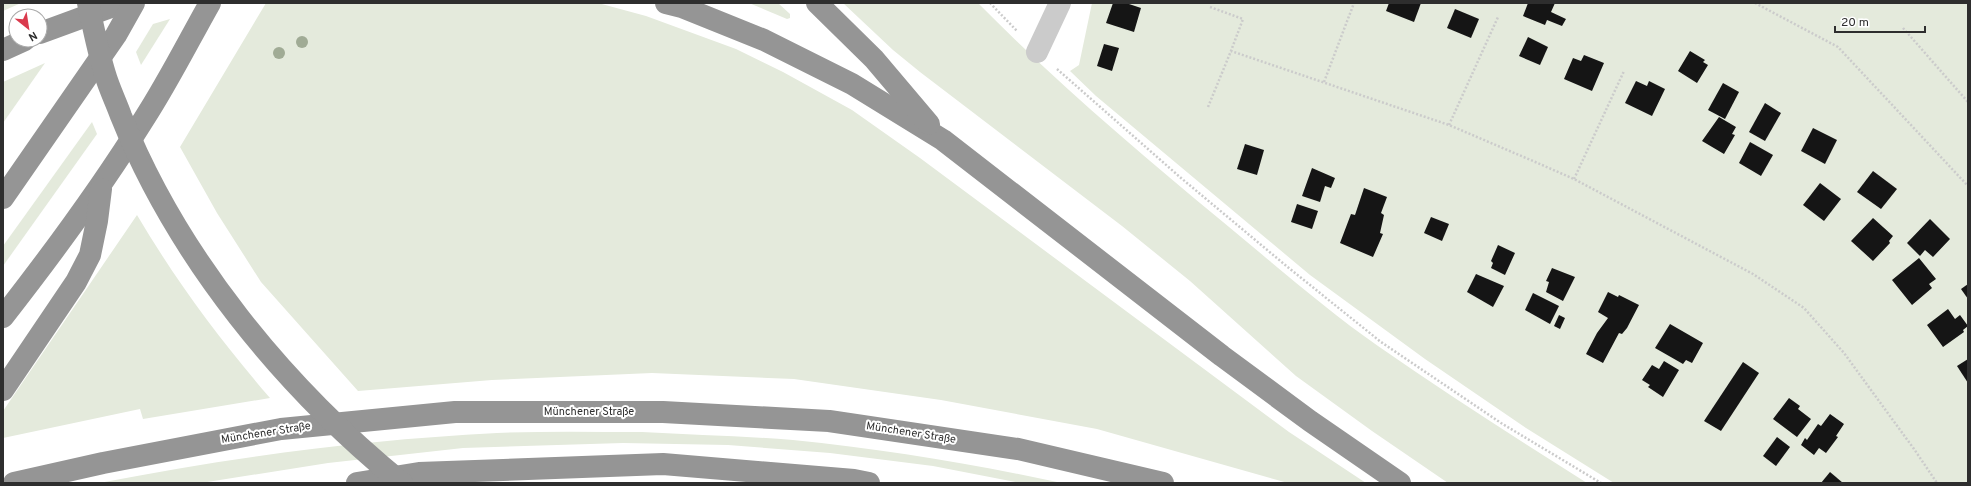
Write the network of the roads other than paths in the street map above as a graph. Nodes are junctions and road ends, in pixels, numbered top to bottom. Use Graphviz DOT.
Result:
graph roads {
  1 [pos="88,3"];
  2 [pos="122,3"];
  3 [pos="134,3"];
  4 [pos="210,3"];
  5 [pos="666,3"];
  6 [pos="817,3"];
  7 [pos="1060,3"];
  8 [pos="48,30"];
  9 [pos="1037,52"];
  10 [pos="943,140"];
  11 [pos="102,186"];
  12 [pos="3,198"];
  13 [pos="3,317"];
  14 [pos="3,390"];
  15 [pos="410,478"];
  16 [pos="14,483"];
  17 [pos="357,483"];
  18 [pos="397,483"];
  19 [pos="869,483"];
  20 [pos="1163,483"];
  21 [pos="1400,483"];
  1 -- 15 [label="highway, bridge"];
  2 -- 8 [label="highway"];
  3 -- 12 [label="highway"];
  4 -- 11 [label="highway"];
  5 -- 10 [label="highway"];
  6 -- 10 [label="highway"];
  7 -- 9 [label="street"];
  10 -- 21 [label="highway"];
  11 -- 13 [label="highway"];
  11 -- 14 [label="highway"];
  15 -- 17 [label="highway"];
  15 -- 18 [label="highway"];
  15 -- 19 [label="highway"];
  16 -- 20 [label="highway, Münchener Straße"];
}
